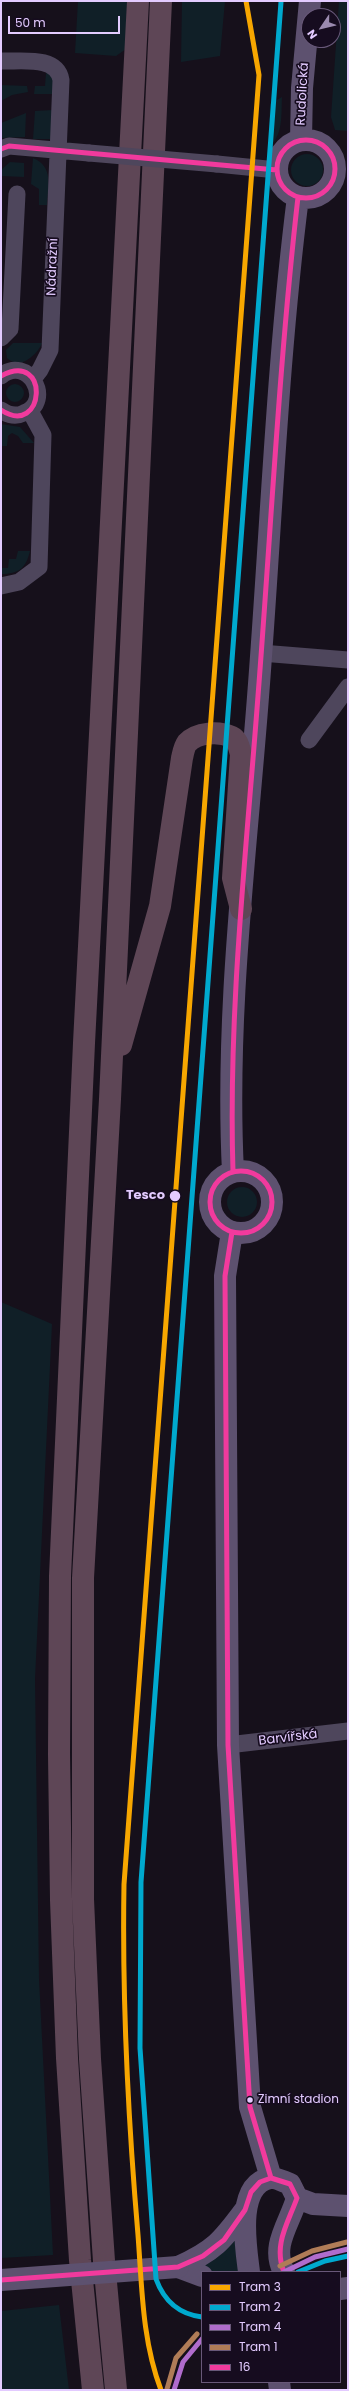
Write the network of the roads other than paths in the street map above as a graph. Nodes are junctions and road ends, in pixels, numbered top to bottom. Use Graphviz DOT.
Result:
graph roads {
  1 [pos="138,1"];
  2 [pos="161,1"];
  3 [pos="310,1"];
  4 [pos="1,61"];
  5 [pos="301,140"];
  6 [pos="1,149"];
  7 [pos="59,151"];
  8 [pos="340,158"];
  9 [pos="277,170"];
  10 [pos="348,188"];
  11 [pos="327,191"];
  12 [pos="16,194"];
  13 [pos="298,197"];
  14 [pos="1,338"];
  15 [pos="1,376"];
  16 [pos="33,379"];
  17 [pos="1,410"];
  18 [pos="30,411"];
  19 [pos="1,586"];
  20 [pos="262,653"];
  21 [pos="348,660"];
  22 [pos="348,687"];
  23 [pos="310,740"];
  24 [pos="241,909"];
  25 [pos="110,1099"];
  26 [pos="233,1172"];
  27 [pos="232,1232"];
  28 [pos="348,1731"];
  29 [pos="228,1745"];
  30 [pos="271,2178"];
  31 [pos="297,2198"];
  32 [pos="348,2206"];
  33 [pos="245,2210"];
  34 [pos="178,2266"];
  35 [pos="283,2270"];
  36 [pos="248,2271"];
  37 [pos="201,2276"];
  38 [pos="1,2280"];
  39 [pos="93,2390"];
  40 [pos="116,2390"];
  1 -- 39 [label="highway"];
  2 -- 25 [label="highway"];
  3 -- 5 [label="street, Rudolická"];
  4 -- 7 [label="street, Nádražní"];
  5 -- 8 [label="street, Rudolická"];
  5 -- 9 [label="street, Rudolická"];
  6 -- 7 [label="street"];
  7 -- 9 [label="street, bridge"];
  7 -- 16 [label="street, Nádražní"];
  8 -- 11 [label="street, Rudolická"];
  9 -- 13 [label="street"];
  10 -- 11 [label="street"];
  11 -- 13 [label="street"];
  12 -- 14 [label="street"];
  13 -- 20 [label="street"];
  15 -- 16 [label="street"];
  16 -- 18 [label="street"];
  17 -- 18 [label="street"];
  18 -- 19 [label="street"];
  20 -- 21 [label="street"];
  20 -- 24 [label="street"];
  22 -- 23 [label="street"];
  24 -- 25 [label="highway"];
  24 -- 26 [label="street"];
  25 -- 40 [label="highway"];
  26 -- 27 [label="street"];
  26 -- 27 [label="street"];
  27 -- 29 [label="street"];
  28 -- 29 [label="street, Barvířská"];
  29 -- 30 [label="street"];
  30 -- 31 [label="street"];
  30 -- 33 [label="street"];
  31 -- 32 [label="street"];
  31 -- 35 [label="street"];
  33 -- 34 [label="street"];
  33 -- 36 [label="street"];
  34 -- 37 [label="street"];
  34 -- 38 [label="street, bridge"];
}
